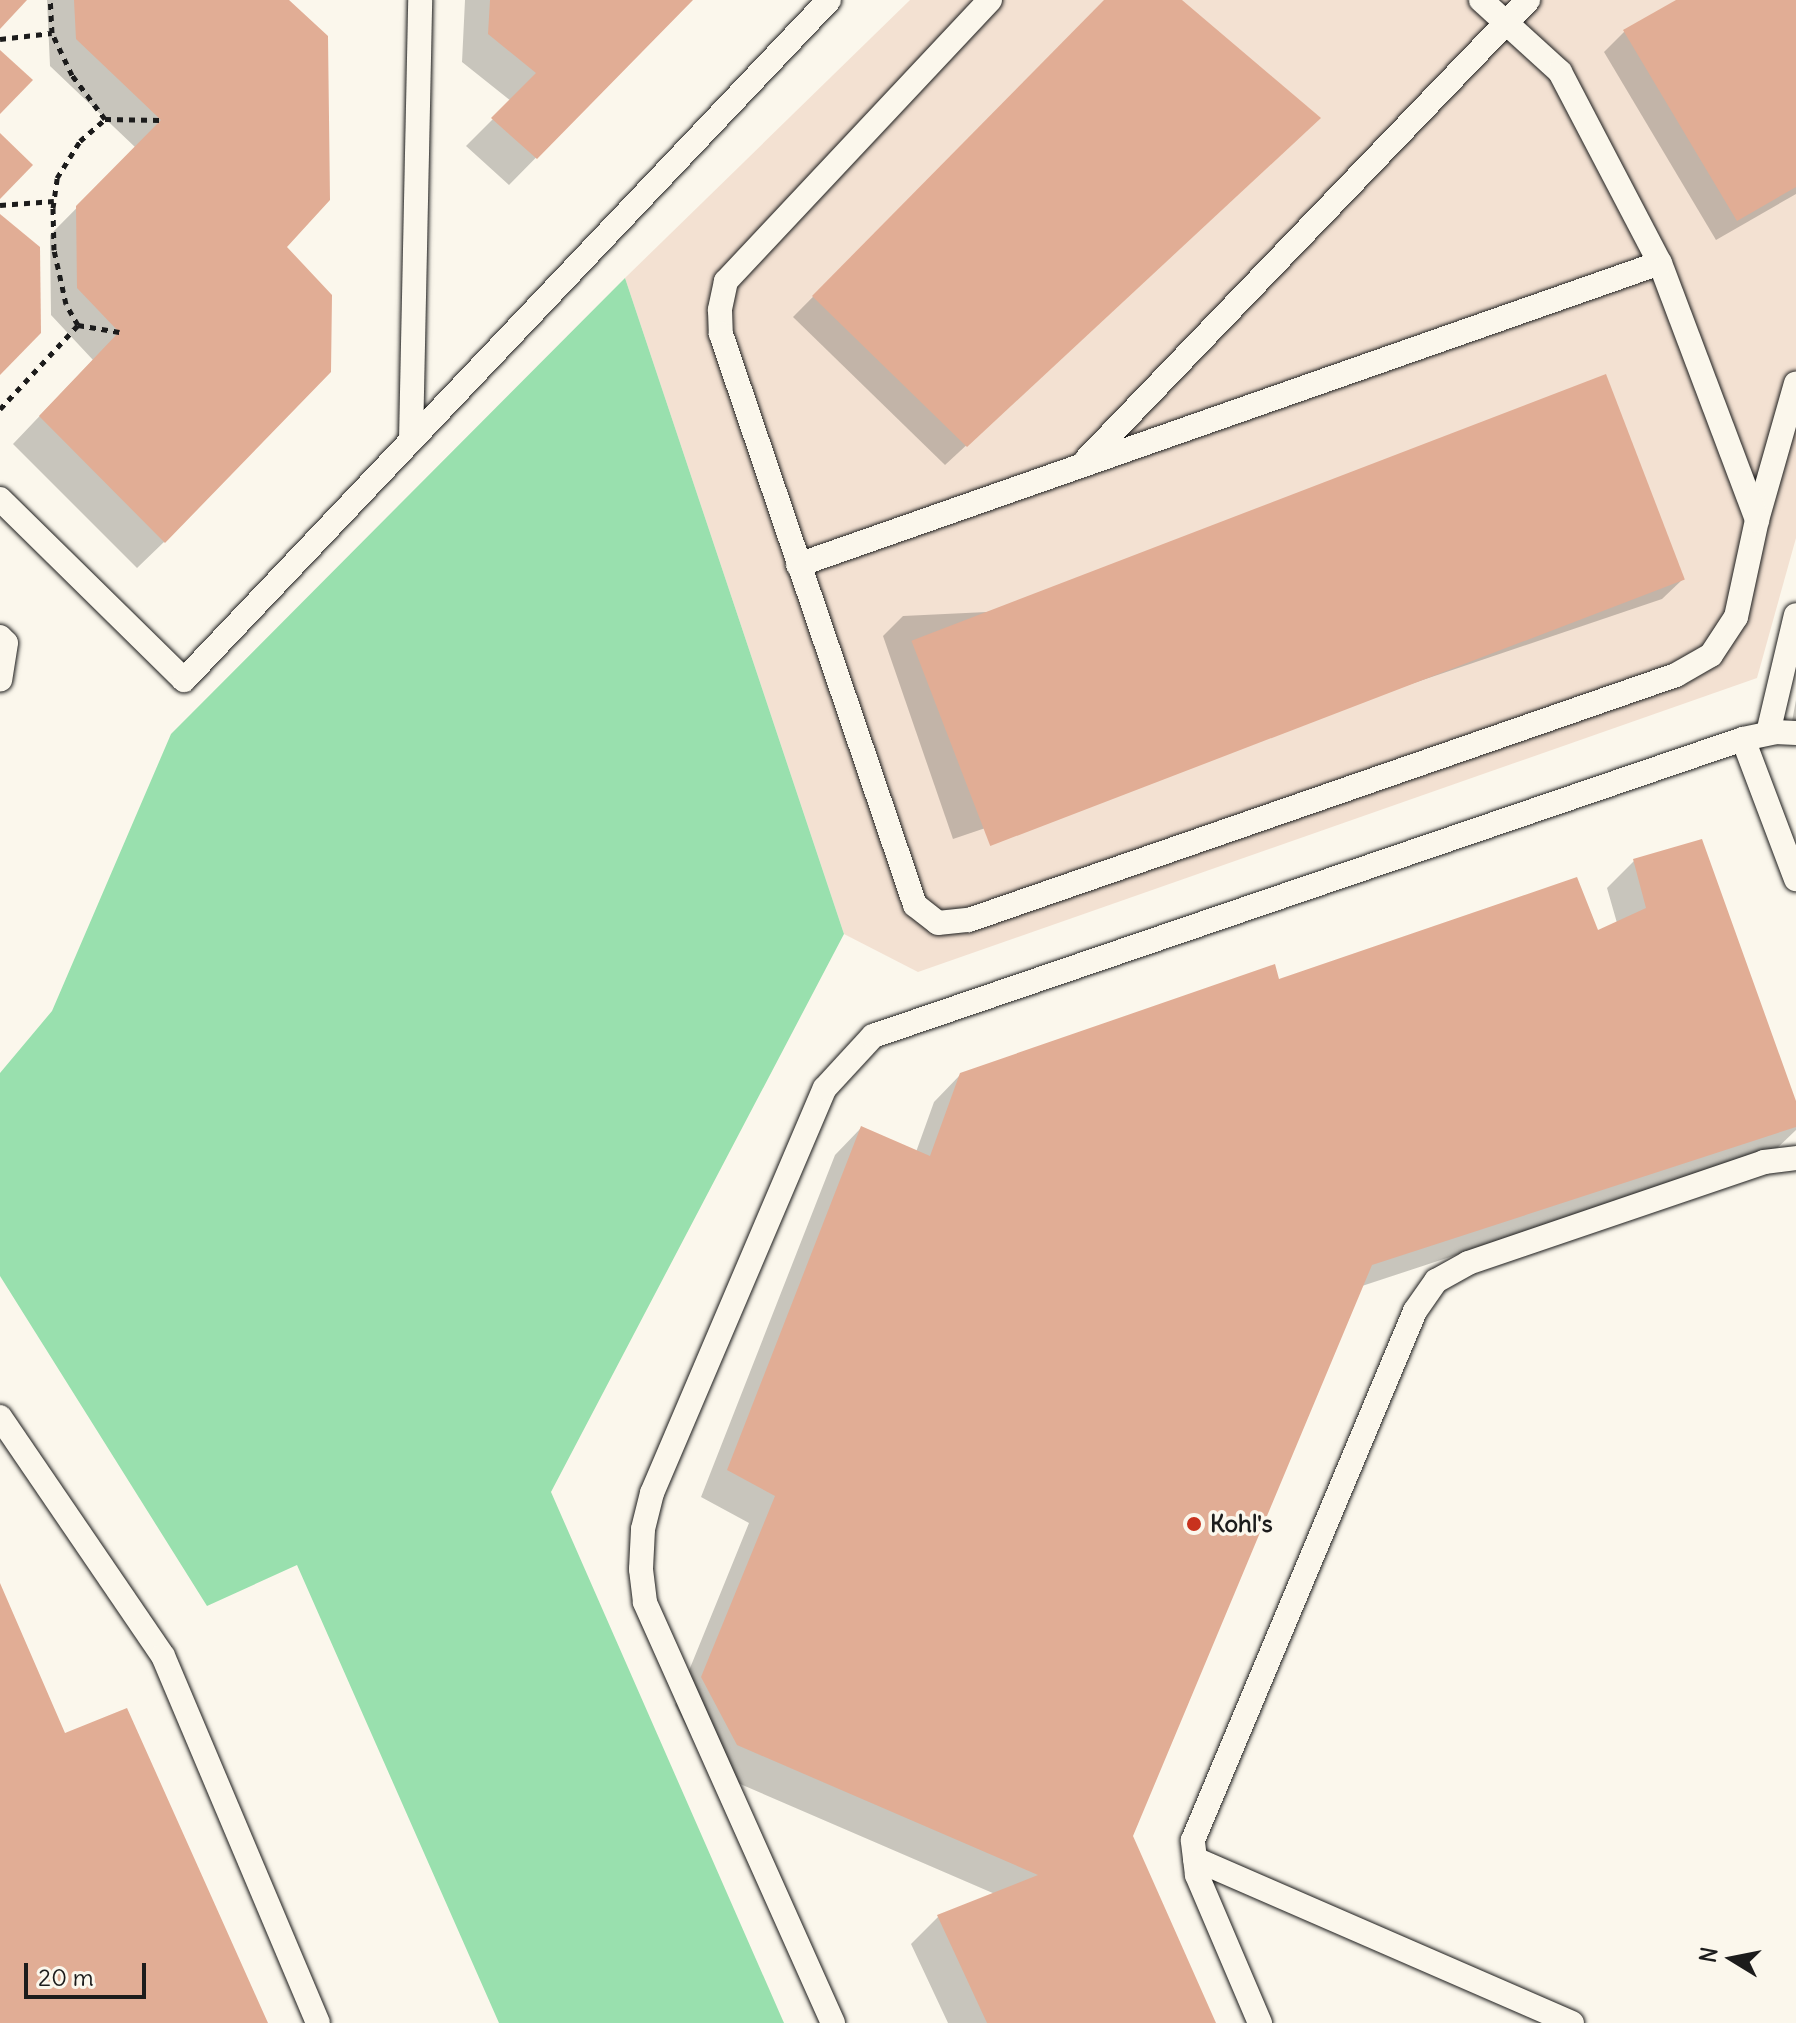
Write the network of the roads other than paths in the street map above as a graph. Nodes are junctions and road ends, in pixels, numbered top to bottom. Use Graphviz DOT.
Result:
graph roads {
  1 [pos="420,0"];
  2 [pos="829,0"];
  3 [pos="990,0"];
  4 [pos="1481,0"];
  5 [pos="1528,0"];
  6 [pos="1506,23"];
  7 [pos="1660,263"];
  8 [pos="1796,383"];
  9 [pos="411,440"];
  10 [pos="1083,463"];
  11 [pos="0,499"];
  12 [pos="1757,520"];
  13 [pos="798,565"];
  14 [pos="1796,615"];
  15 [pos="0,637"];
  16 [pos="0,680"];
  17 [pos="1768,733"];
  18 [pos="1796,733"];
  19 [pos="1743,739"];
  20 [pos="1796,879"];
  21 [pos="1796,1158"];
  22 [pos="0,1417"];
  23 [pos="1195,1859"];
  24 [pos="318,2023"];
  25 [pos="833,2023"];
  26 [pos="1260,2023"];
  27 [pos="1572,2023"];
  1 -- 9 [label="lane"];
  2 -- 9 [label="lane"];
  3 -- 13 [label="lane"];
  4 -- 6 [label="lane"];
  5 -- 6 [label="lane"];
  6 -- 7 [label="lane"];
  6 -- 10 [label="lane"];
  7 -- 10 [label="lane"];
  7 -- 12 [label="lane"];
  8 -- 12 [label="lane"];
  9 -- 11 [label="lane"];
  10 -- 13 [label="lane"];
  12 -- 13 [label="lane"];
  14 -- 17 [label="lane"];
  15 -- 16 [label="lane"];
  17 -- 18 [label="lane"];
  17 -- 19 [label="lane"];
  19 -- 20 [label="lane"];
  19 -- 25 [label="lane"];
  21 -- 23 [label="lane"];
  22 -- 24 [label="lane"];
  23 -- 26 [label="lane"];
  23 -- 27 [label="lane"];
}
